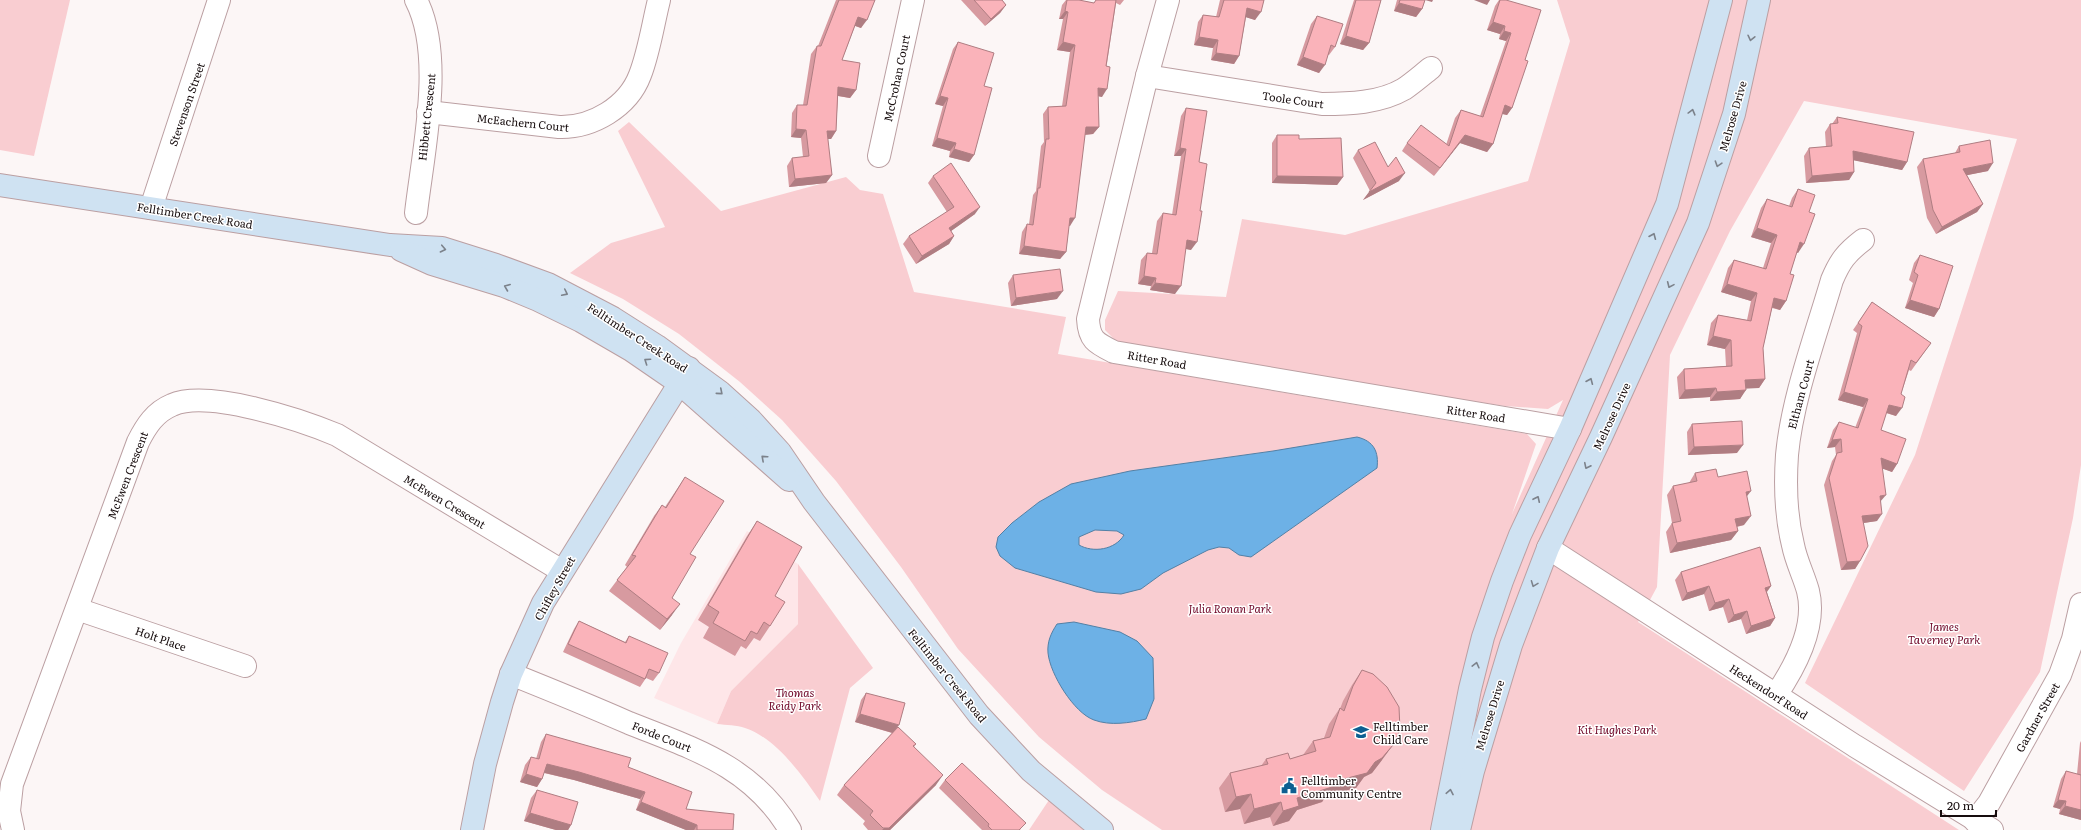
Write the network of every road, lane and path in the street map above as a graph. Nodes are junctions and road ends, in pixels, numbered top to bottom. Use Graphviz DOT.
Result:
graph roads {
  1 [pos="219,0"];
  2 [pos="416,0"];
  3 [pos="659,0"];
  4 [pos="913,0"];
  5 [pos="1168,0"];
  6 [pos="1721,0"];
  7 [pos="1759,0"];
  8 [pos="1430,68"];
  9 [pos="1147,76"];
  10 [pos="428,112"];
  11 [pos="879,156"];
  12 [pos="0,185"];
  13 [pos="151,208"];
  14 [pos="416,213"];
  15 [pos="1862,240"];
  16 [pos="684,376"];
  17 [pos="1570,429"];
  18 [pos="1601,437"];
  19 [pos="1520,535"];
  20 [pos="1548,548"];
  21 [pos="562,571"];
  22 [pos="2081,604"];
  23 [pos="77,609"];
  24 [pos="245,666"];
  25 [pos="511,674"];
  26 [pos="1776,695"];
  27 [pos="1984,826"];
  28 [pos="13,830"];
  29 [pos="472,830"];
  30 [pos="790,830"];
  31 [pos="1102,830"];
  32 [pos="1442,830"];
  33 [pos="1459,830"];
  1 -- 13 [label="street, Stevenson Street"];
  2 -- 10 [label="street, Hibbett Crescent"];
  3 -- 10 [label="street, McEachern Court"];
  4 -- 11 [label="street, McCrohan Court"];
  5 -- 9 [label="street, Ritter Road"];
  17 -- 6 [label="main road, Melrose Drive, one-way"];
  7 -- 18 [label="main road, Melrose Drive, one-way"];
  8 -- 9 [label="street, Toole Court"];
  9 -- 17 [label="street, Ritter Road"];
  10 -- 14 [label="street, Hibbett Crescent"];
  12 -- 13 [label="main road, Felltimber Creek Road"];
  13 -- 16 [label="main road, Felltimber Creek Road"];
  15 -- 26 [label="street, Eltham Court"];
  16 -- 21 [label="main road, Chifley Street"];
  16 -- 31 [label="main road, Felltimber Creek Road"];
  17 -- 18 [label="main road"];
  19 -- 17 [label="main road, Melrose Drive, one-way"];
  18 -- 20 [label="main road, Melrose Drive, one-way"];
  19 -- 20 [label="main road"];
  32 -- 19 [label="main road, Melrose Drive, one-way"];
  20 -- 26 [label="street, Heckendorf Road"];
  20 -- 33 [label="main road, Melrose Drive, one-way"];
  21 -- 23 [label="street, McEwen Crescent"];
  21 -- 25 [label="main road, Chifley Street"];
  22 -- 27 [label="street, Gardner Street"];
  23 -- 24 [label="street, Holt Place"];
  23 -- 28 [label="street, McEwen Crescent"];
  25 -- 29 [label="main road, Chifley Street"];
  25 -- 30 [label="street, Forde Court"];
  26 -- 27 [label="street, Heckendorf Road"];
}
